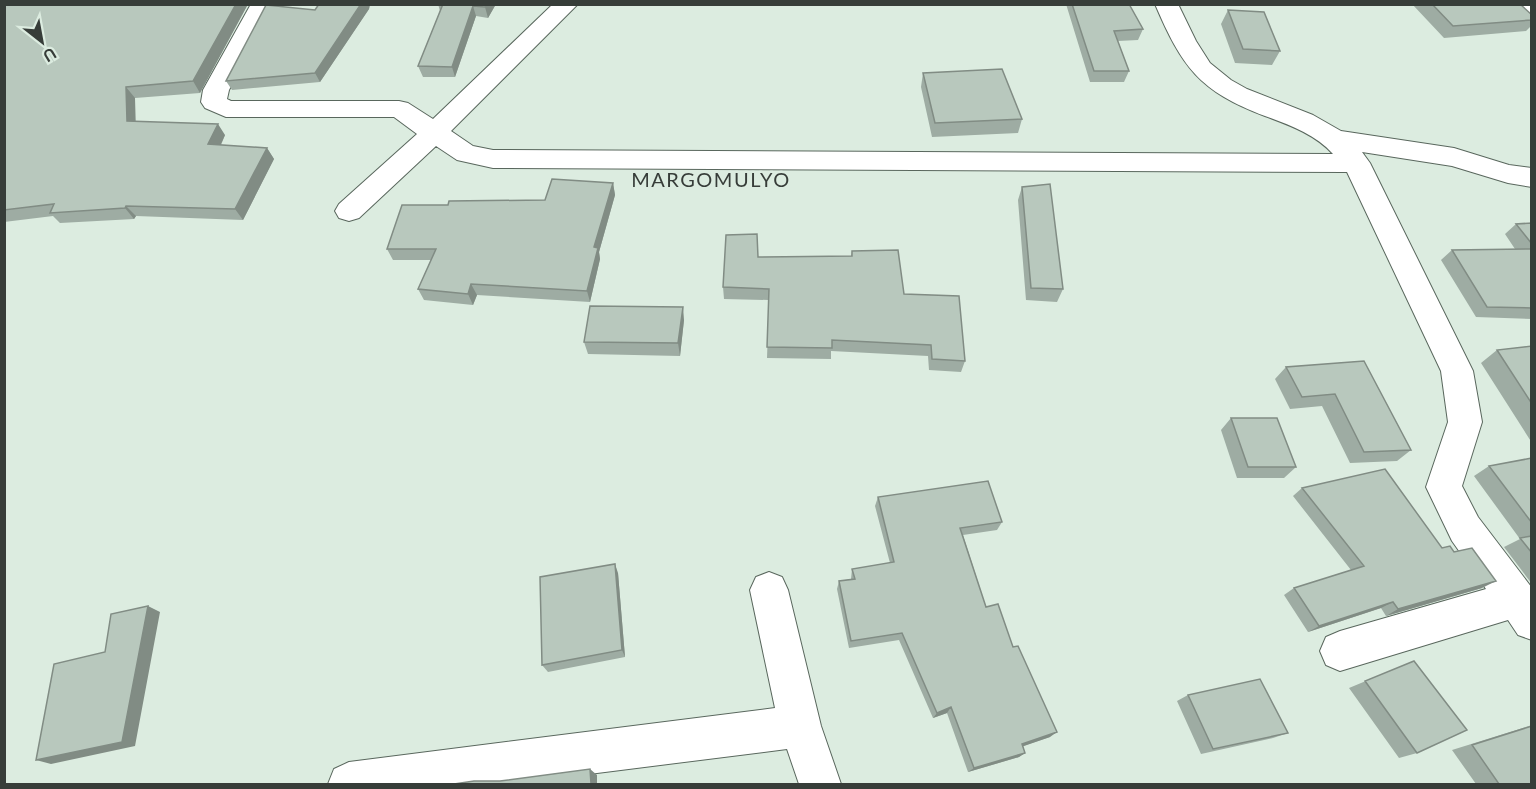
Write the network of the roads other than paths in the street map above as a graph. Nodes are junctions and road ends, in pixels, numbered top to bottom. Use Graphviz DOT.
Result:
graph roads {
  1 [pos="263,4"];
  2 [pos="567,4"];
  3 [pos="1166,4"];
  4 [pos="1523,4"];
  5 [pos="1532,13"];
  6 [pos="435,132"];
  7 [pos="1333,139"];
  8 [pos="1356,163"];
  9 [pos="1532,178"];
  10 [pos="349,212"];
  11 [pos="769,590"];
  12 [pos="1523,610"];
  13 [pos="1340,651"];
  14 [pos="801,726"];
  15 [pos="349,784"];
  16 [pos="819,784"];
  1 -- 6 [label="street"];
  2 -- 6 [label="street"];
  3 -- 7 [label="street"];
  4 -- 5 [label="street"];
  6 -- 8 [label="street"];
  6 -- 10 [label="street"];
  7 -- 8 [label="street"];
  7 -- 9 [label="street"];
  8 -- 12 [label="street"];
  11 -- 14 [label="street"];
  12 -- 13 [label="street"];
  14 -- 15 [label="street"];
  14 -- 16 [label="street"];
}
